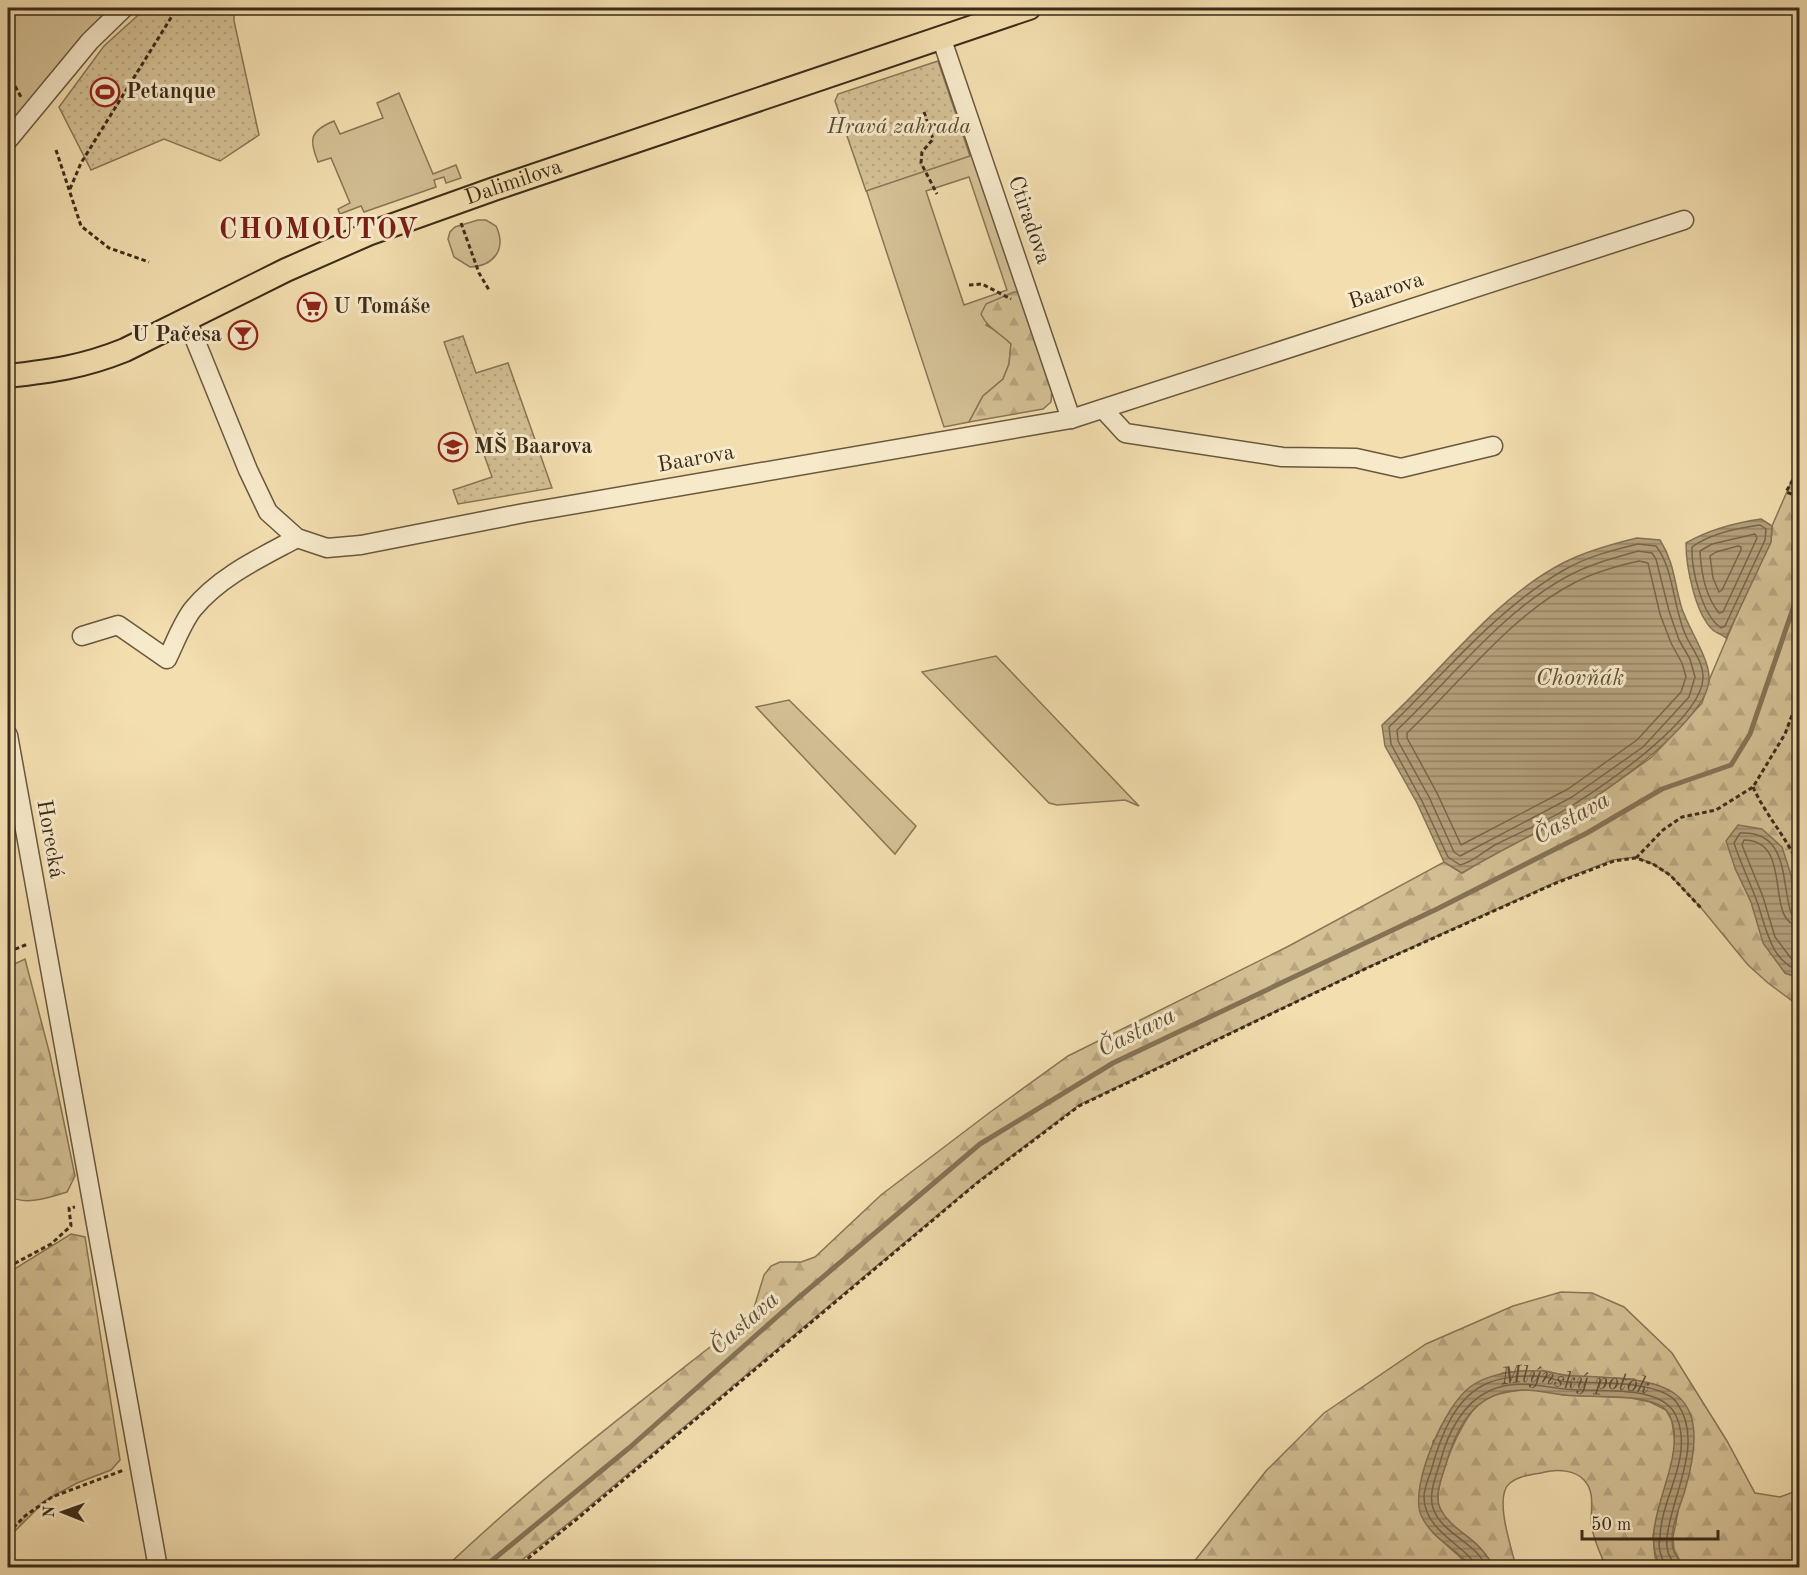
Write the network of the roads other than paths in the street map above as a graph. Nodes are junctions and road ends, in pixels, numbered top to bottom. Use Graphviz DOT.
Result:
graph roads {
  1 [pos="124,8"];
  2 [pos="1029,8"];
  3 [pos="942,38"];
  4 [pos="8,140"];
  5 [pos="1684,220"];
  6 [pos="187,320"];
  7 [pos="8,376"];
  8 [pos="1103,409"];
  9 [pos="1071,419"];
  10 [pos="1494,446"];
  11 [pos="297,538"];
  12 [pos="82,636"];
  13 [pos="8,735"];
  14 [pos="158,1568"];
  1 -- 4 [label="street"];
  2 -- 3 [label="main road, Dalimilova"];
  3 -- 6 [label="main road, Dalimilova"];
  3 -- 9 [label="street, Ctiradova"];
  5 -- 8 [label="street, Baarova"];
  6 -- 7 [label="main road, Dalimilova"];
  6 -- 11 [label="street, Baarova"];
  8 -- 9 [label="street, Baarova"];
  8 -- 10 [label="street"];
  9 -- 11 [label="street, Baarova"];
  11 -- 12 [label="street"];
  13 -- 14 [label="street, Horecká"];
}
